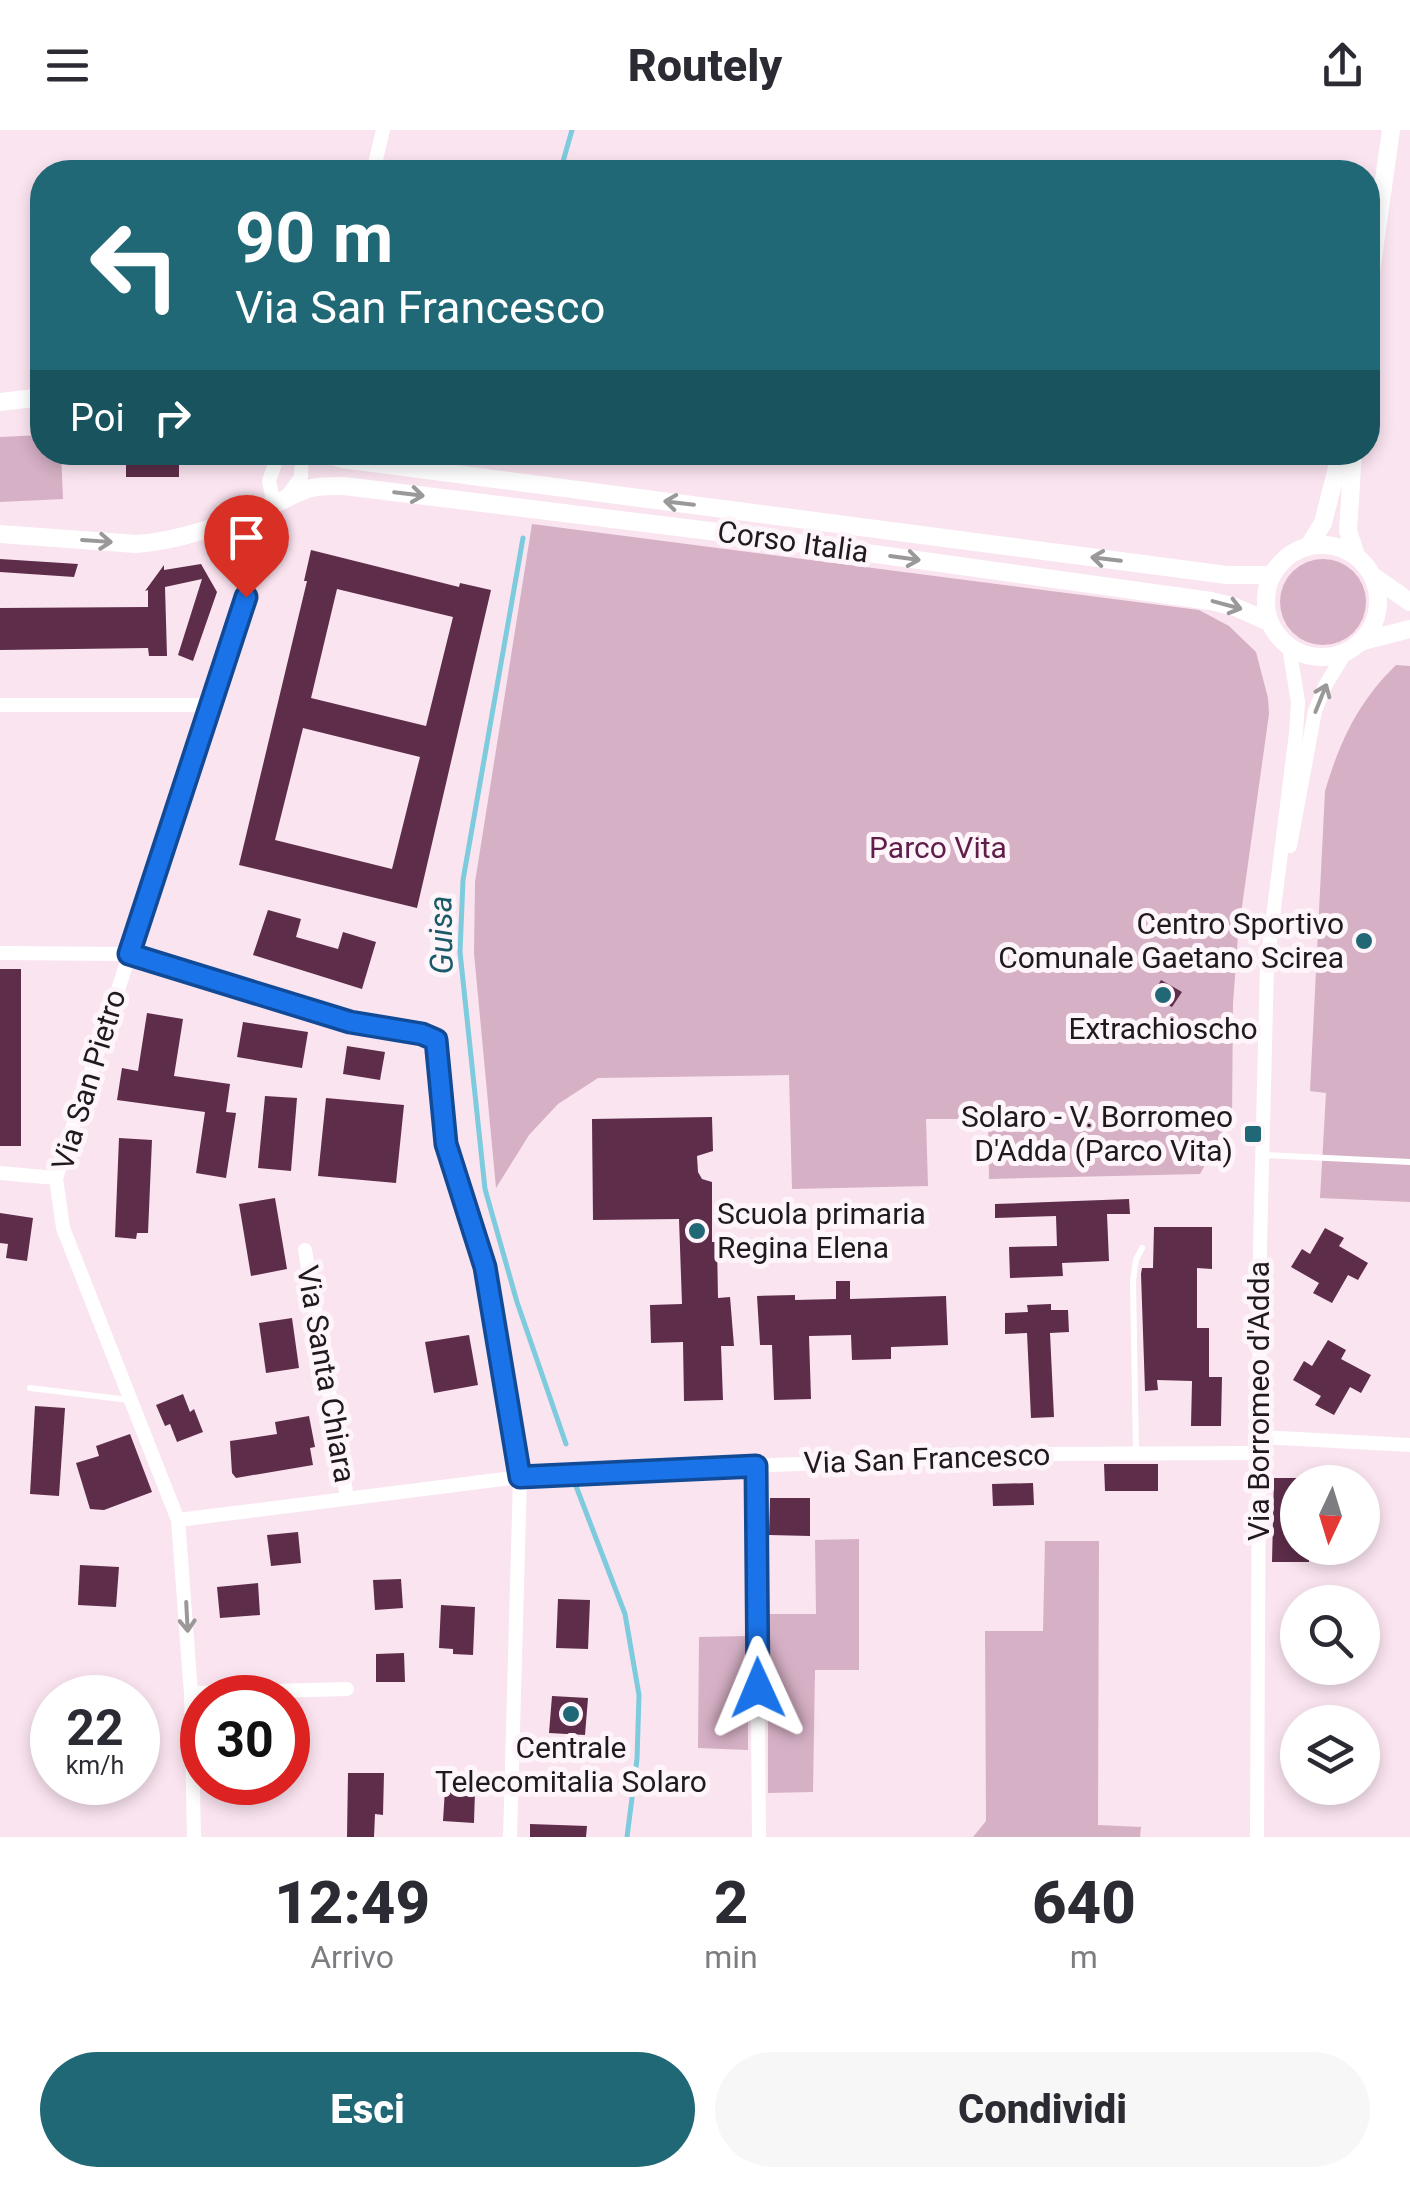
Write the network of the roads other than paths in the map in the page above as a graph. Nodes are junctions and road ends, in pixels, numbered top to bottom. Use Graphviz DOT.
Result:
graph roads {
  1 [pos="383,130"];
  2 [pos="1390,130"];
  3 [pos="376,160"];
  4 [pos="1380,204"];
  5 [pos="30,398"];
  6 [pos="0,402"];
  7 [pos="272,465"];
  8 [pos="301,465"];
  9 [pos="387,465"];
  10 [pos="1338,465"];
  11 [pos="1351,465"];
  12 [pos="281,500"];
  13 [pos="0,534"];
  14 [pos="1308,546"];
  15 [pos="1356,555"];
  16 [pos="1272,574"];
  17 [pos="1372,575"];
  18 [pos="1410,602"];
  19 [pos="1268,622"];
  20 [pos="1410,629"];
  21 [pos="1363,641"];
  22 [pos="1289,647"];
  23 [pos="1345,653"];
  24 [pos="0,705"];
  25 [pos="211,706"];
  26 [pos="0,953"];
  27 [pos="129,954"];
  28 [pos="1267,964"];
  29 [pos="1262,1155"];
  30 [pos="1410,1162"];
  31 [pos="0,1173"];
  32 [pos="56,1178"];
  33 [pos="1142,1248"];
  34 [pos="305,1250"];
  35 [pos="30,1388"];
  36 [pos="130,1400"];
  37 [pos="1410,1444"];
  38 [pos="1259,1445"];
  39 [pos="1136,1452"];
  40 [pos="756,1466"];
  41 [pos="520,1477"];
  42 [pos="347,1498"];
  43 [pos="178,1520"];
  44 [pos="190,1675"];
  45 [pos="347,1689"];
  46 [pos="310,1690"];
  47 [pos="193,1805"];
  48 [pos="194,1837"];
  49 [pos="510,1837"];
  50 [pos="759,1837"];
  51 [pos="1257,1837"];
  1 -- 3 [label="street"];
  2 -- 4 [label="street"];
  5 -- 6 [label="street"];
  7 -- 12 [label="street"];
  8 -- 12 [label="street"];
  16 -- 9 [label="street, Corso Italia, one-way"];
  10 -- 14 [label="street"];
  11 -- 15 [label="street"];
  13 -- 12 [label="street, one-way"];
  12 -- 19 [label="street, Corso Italia, one-way"];
  12 -- 25 [label="street, Via San Pietro"];
  14 -- 15 [label="street"];
  14 -- 16 [label="street"];
  15 -- 17 [label="street"];
  16 -- 19 [label="street"];
  17 -- 18 [label="street"];
  17 -- 21 [label="street"];
  19 -- 22 [label="street"];
  20 -- 21 [label="street"];
  21 -- 23 [label="street"];
  22 -- 23 [label="street"];
  22 -- 28 [label="street, Via Borromeo d'Adda"];
  28 -- 23 [label="street, Via Borromeo d'Adda, one-way"];
  24 -- 25 [label="street"];
  25 -- 27 [label="street, Via San Pietro"];
  26 -- 27 [label="street"];
  27 -- 32 [label="street, Via San Pietro"];
  27 -- 41 [label="street"];
  28 -- 29 [label="street, Via Borromeo d'Adda"];
  29 -- 30 [label="lane"];
  29 -- 38 [label="street, Via Borromeo d'Adda"];
  31 -- 32 [label="street"];
  32 -- 36 [label="street, Via San Pietro"];
  33 -- 39 [label="lane"];
  34 -- 42 [label="street, Via Santa Chiara"];
  35 -- 36 [label="lane"];
  36 -- 43 [label="street, Via San Pietro"];
  37 -- 38 [label="street, Via San Francesco"];
  38 -- 39 [label="street, Via San Francesco"];
  38 -- 51 [label="street, Via Borromeo d'Adda"];
  39 -- 40 [label="street, Via San Francesco"];
  40 -- 41 [label="street, Via San Francesco"];
  40 -- 50 [label="street"];
  41 -- 42 [label="street, Via San Francesco"];
  41 -- 49 [label="street"];
  42 -- 43 [label="street, Via San Francesco"];
  43 -- 44 [label="street, Via San Pietro, one-way"];
  45 -- 46 [label="street"];
  47 -- 48 [label="street, Via San Pietro"];
}
